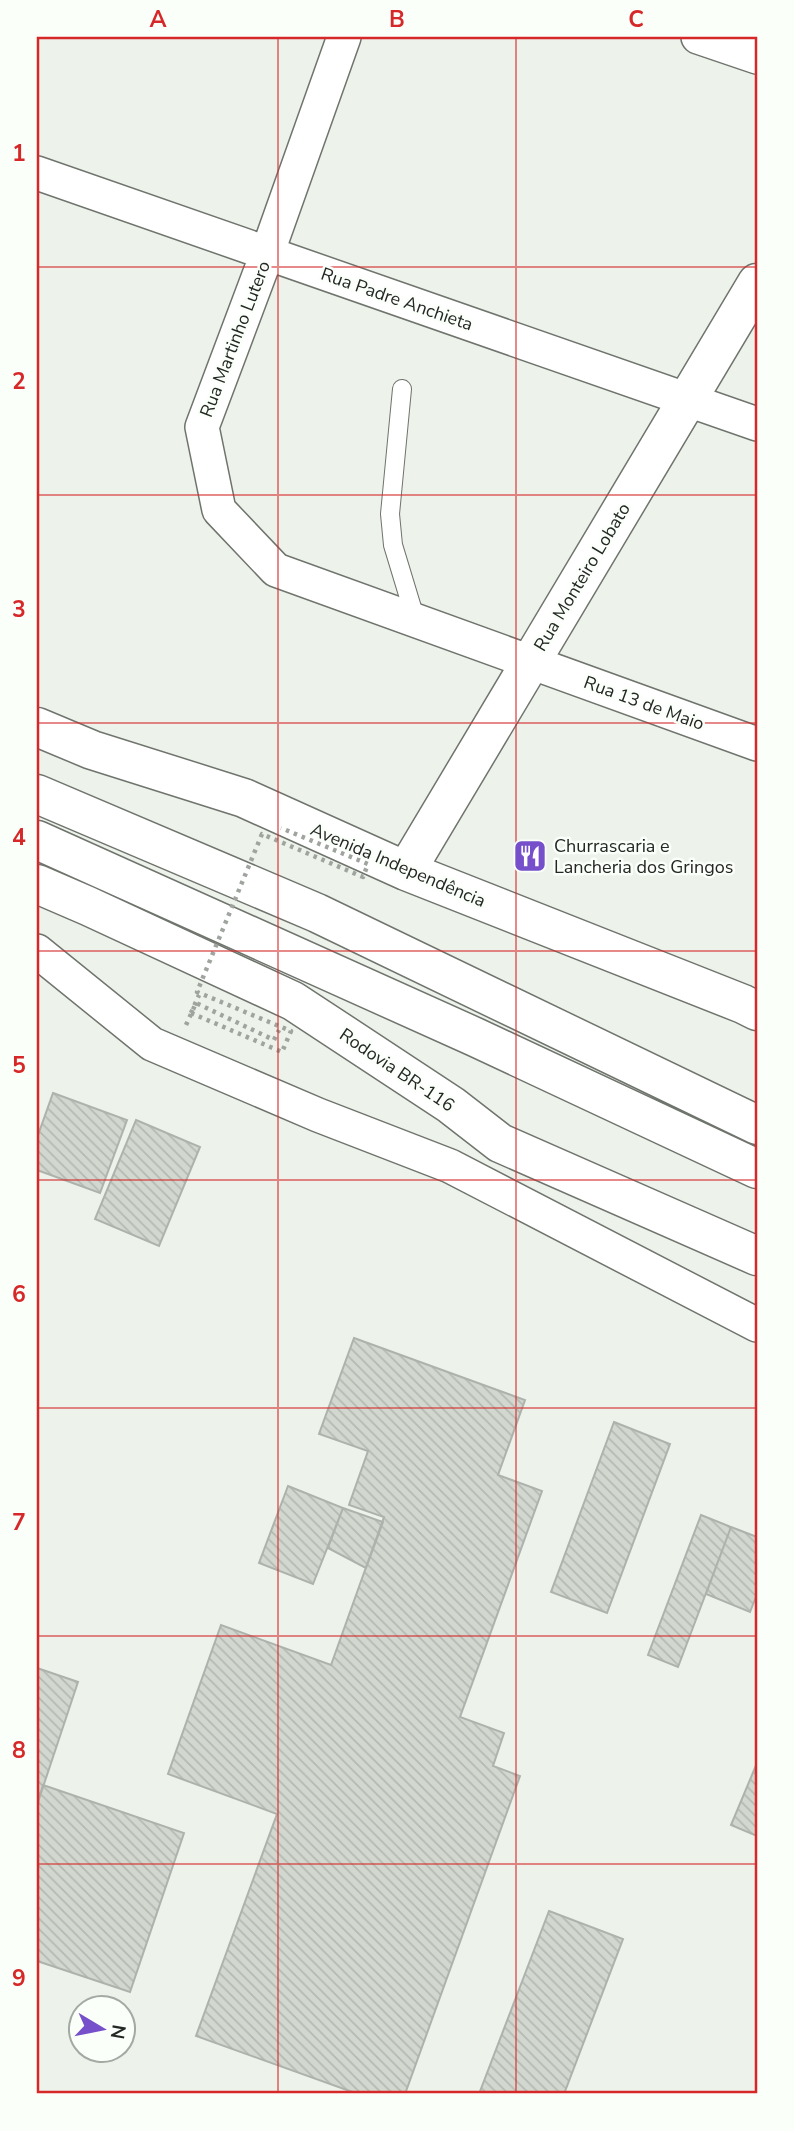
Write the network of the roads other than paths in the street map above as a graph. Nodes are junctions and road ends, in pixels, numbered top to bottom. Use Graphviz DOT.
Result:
graph roads {
  1 [pos="344,37"];
  2 [pos="698,37"];
  3 [pos="757,57"];
  4 [pos="37,173"];
  5 [pos="267,254"];
  6 [pos="757,283"];
  7 [pos="402,389"];
  8 [pos="687,400"];
  9 [pos="757,424"];
  10 [pos="416,621"];
  11 [pos="531,663"];
  12 [pos="37,727"];
  13 [pos="757,744"];
  14 [pos="37,794"];
  15 [pos="37,840"];
  16 [pos="406,872"];
  17 [pos="37,884"];
  18 [pos="37,951"];
  19 [pos="757,1011"];
  20 [pos="757,1125"];
  21 [pos="757,1169"];
  22 [pos="757,1256"];
  23 [pos="757,1325"];
  1 -- 5 [label="street, Rua Martinho Lutero"];
  2 -- 3 [label="street"];
  4 -- 5 [label="street, Rua Padre Anchieta"];
  5 -- 8 [label="street, Rua Padre Anchieta"];
  5 -- 10 [label="street, Rua Martinho Lutero"];
  6 -- 8 [label="main road, Rua Monteiro Lobato"];
  7 -- 10 [label="lane"];
  8 -- 9 [label="street, Rua Padre Anchieta"];
  8 -- 11 [label="main road, Rua Monteiro Lobato"];
  10 -- 11 [label="street, Rua Martinho Lutero"];
  11 -- 13 [label="street, Rua 13 de Maio"];
  11 -- 16 [label="main road, Rua Monteiro Lobato"];
  12 -- 16 [label="main road, Avenida Independência"];
  14 -- 20 [label="main road"];
  15 -- 21 [label="main road"];
  16 -- 19 [label="main road, Avenida Independência"];
  17 -- 22 [label="main road, Rodovia BR-116"];
  18 -- 23 [label="street"];
}
